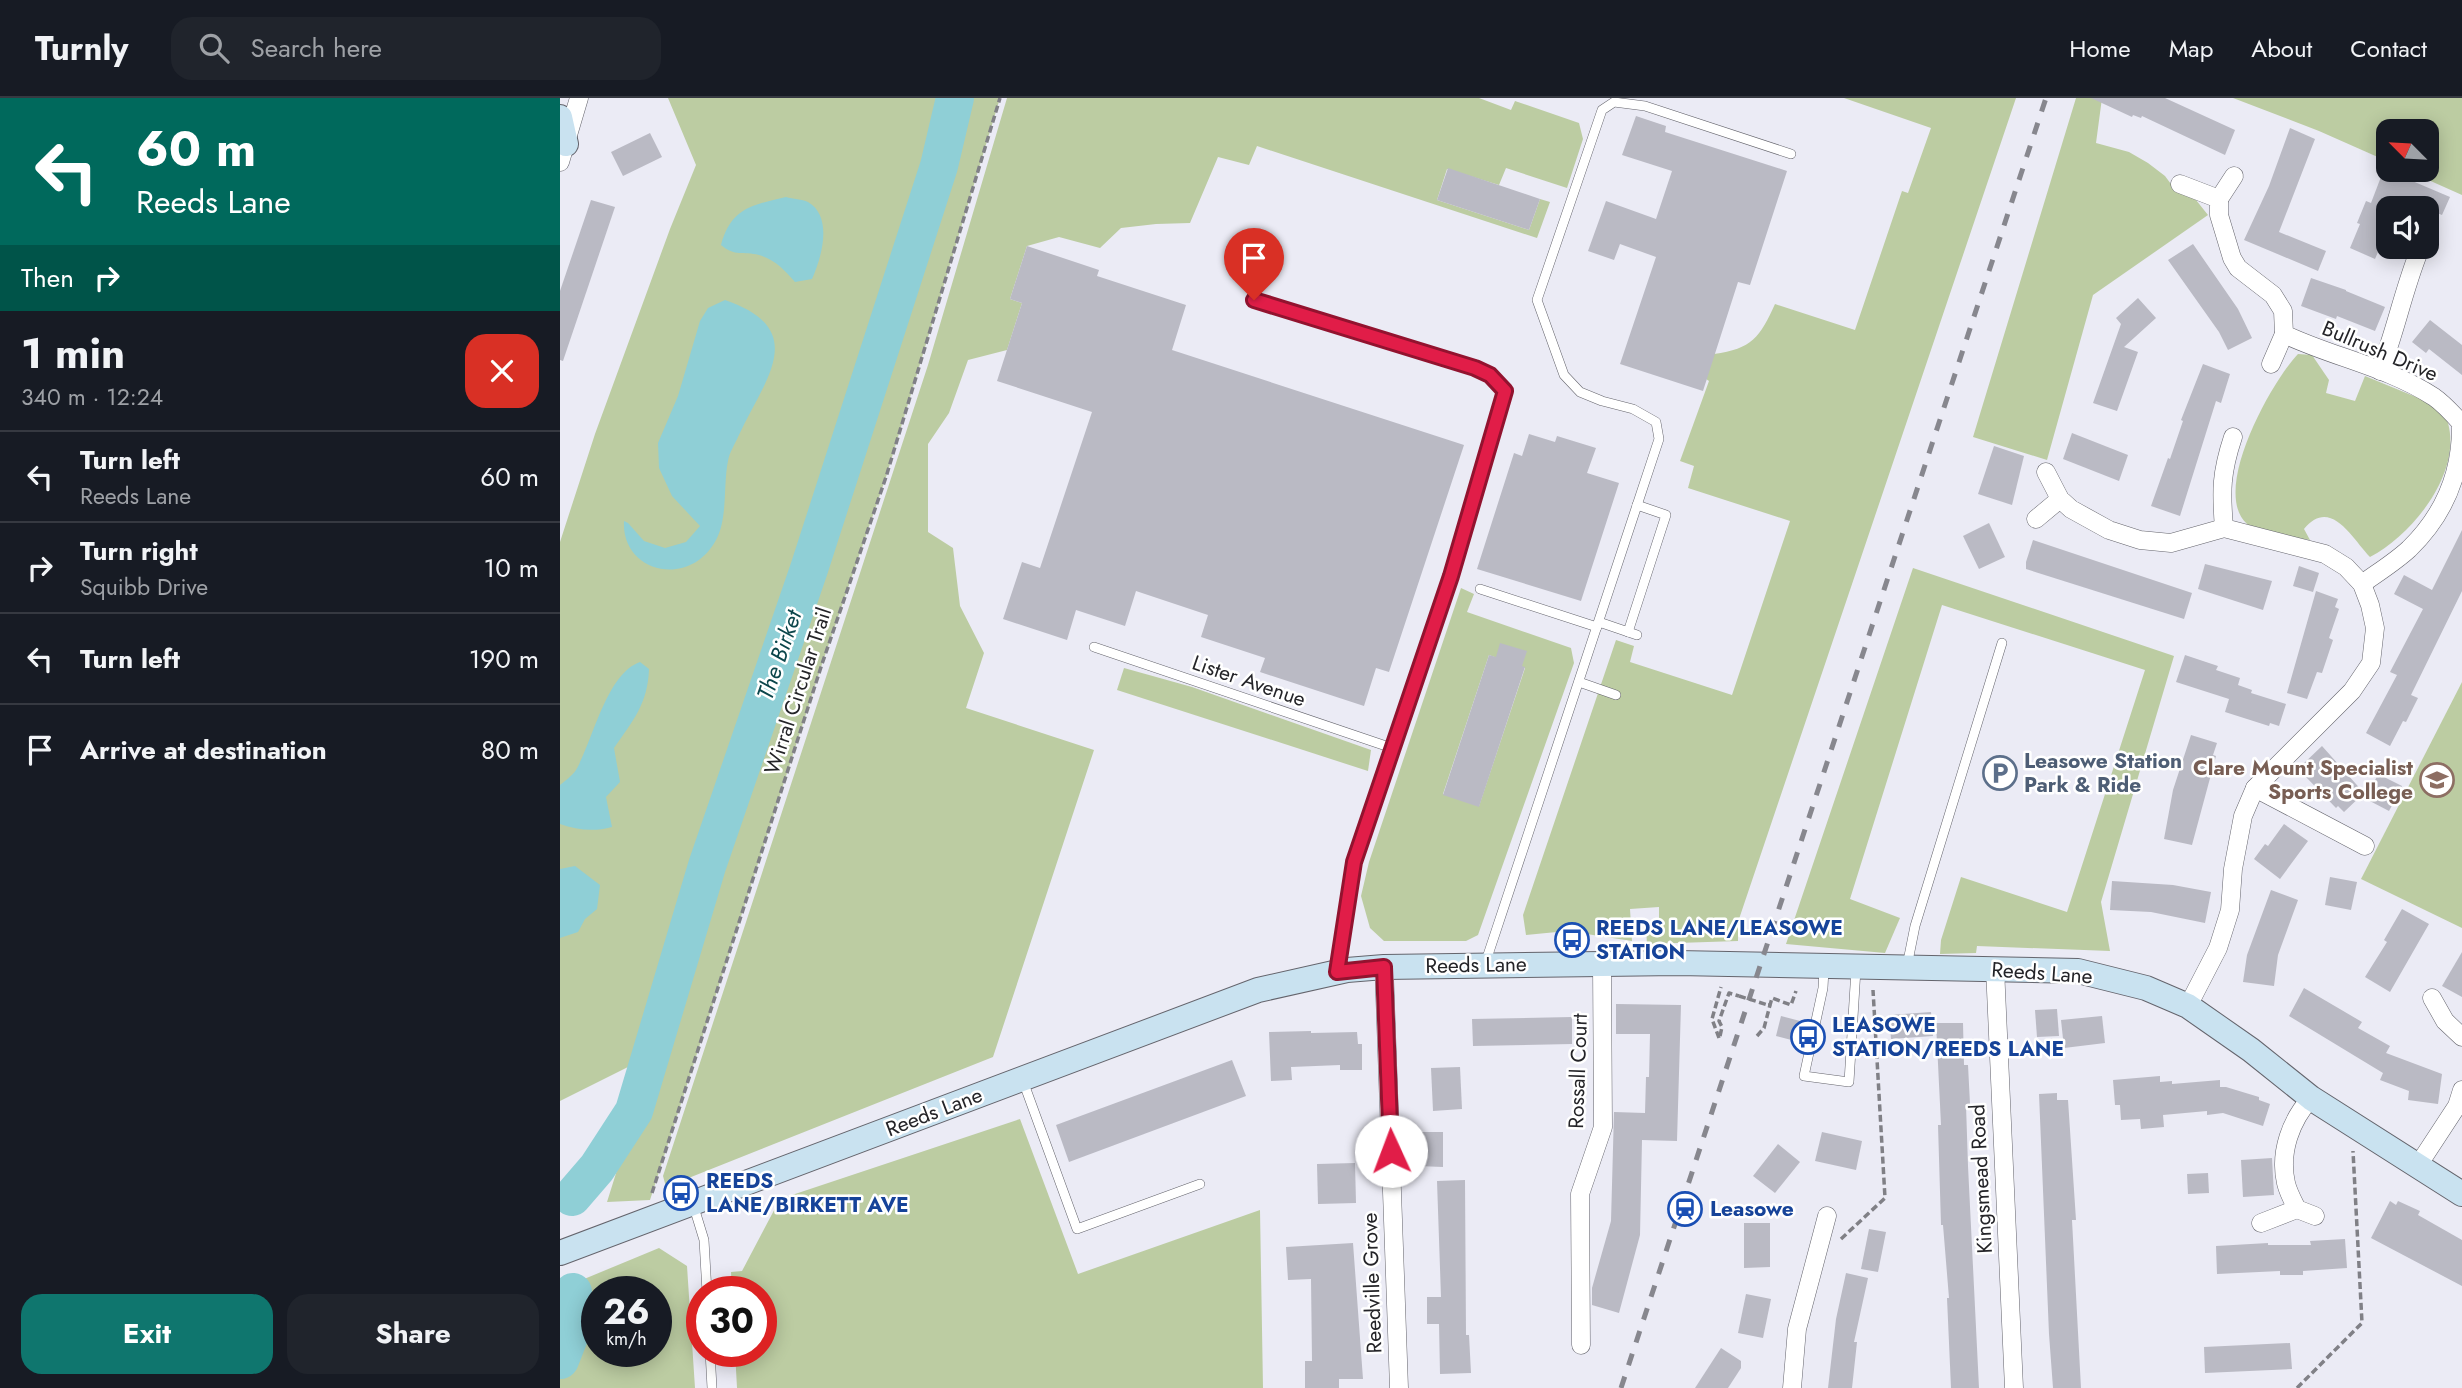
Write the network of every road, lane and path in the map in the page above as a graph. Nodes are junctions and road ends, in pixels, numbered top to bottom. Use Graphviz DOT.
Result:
graph roads {
  1 [pos="579,98"];
  2 [pos="1000,98"];
  3 [pos="560,117"];
  4 [pos="563,153"];
  5 [pos="1791,155"];
  6 [pos="2234,176"];
  7 [pos="2180,184"];
  8 [pos="2219,199"];
  9 [pos="2416,259"];
  10 [pos="1254,300"];
  11 [pos="2284,334"];
  12 [pos="2271,364"];
  13 [pos="2380,371"];
  14 [pos="2462,423"];
  15 [pos="2233,437"];
  16 [pos="2046,472"];
  17 [pos="2060,499"];
  18 [pos="1637,506"];
  19 [pos="2036,519"];
  20 [pos="2224,528"];
  21 [pos="2362,584"];
  22 [pos="1480,589"];
  23 [pos="1598,625"];
  24 [pos="2002,643"];
  25 [pos="1094,647"];
  26 [pos="1579,682"];
  27 [pos="1616,695"];
  28 [pos="1392,748"];
  29 [pos="2255,788"];
  30 [pos="2365,846"];
  31 [pos="1602,963"];
  32 [pos="1720,964"];
  33 [pos="1485,965"];
  34 [pos="1384,967"];
  35 [pos="1825,967"];
  36 [pos="1856,968"];
  37 [pos="1906,968"];
  38 [pos="1995,968"];
  39 [pos="1337,972"];
  40 [pos="1873,988"];
  41 [pos="1796,991"];
  42 [pos="2432,998"];
  43 [pos="1770,1005"];
  44 [pos="2188,1006"];
  45 [pos="1757,1036"];
  46 [pos="2462,1037"];
  47 [pos="1023,1079"];
  48 [pos="2462,1090"];
  49 [pos="2311,1098"];
  50 [pos="2351,1124"];
  51 [pos="2417,1167"];
  52 [pos="1200,1184"];
  53 [pos="2462,1194"];
  54 [pos="650,1200"];
  55 [pos="693,1203"];
  56 [pos="2297,1209"];
  57 [pos="1827,1216"];
  58 [pos="2315,1216"];
  59 [pos="2261,1223"];
  60 [pos="560,1253"];
  61 [pos="1815,1261"];
  62 [pos="706,1276"];
  63 [pos="1581,1345"];
  64 [pos="711,1367"];
  65 [pos="712,1388"];
  66 [pos="1399,1388"];
  67 [pos="1792,1388"];
  68 [pos="2014,1388"];
  69 [pos="2297,1388"];
  1 -- 4 [label="street"];
  2 -- 54 [label="path, Wirral Circular Trail"];
  3 -- 4 [label="street"];
  5 -- 18 [label="lane"];
  6 -- 8 [label="street"];
  7 -- 8 [label="street"];
  8 -- 11 [label="street"];
  9 -- 13 [label="street"];
  10 -- 28 [label="lane"];
  11 -- 12 [label="street"];
  11 -- 13 [label="street, Bullrush Drive"];
  13 -- 14 [label="street, Bullrush Drive"];
  14 -- 21 [label="street, Bullrush Drive"];
  15 -- 20 [label="street"];
  16 -- 17 [label="street"];
  17 -- 19 [label="street"];
  17 -- 20 [label="street"];
  18 -- 23 [label="lane"];
  18 -- 23 [label="lane"];
  20 -- 21 [label="street"];
  21 -- 29 [label="street"];
  22 -- 23 [label="lane"];
  23 -- 26 [label="lane"];
  24 -- 37 [label="lane"];
  25 -- 28 [label="lane, Lister Avenue"];
  26 -- 27 [label="lane"];
  26 -- 33 [label="lane"];
  28 -- 39 [label="lane"];
  29 -- 30 [label="street"];
  29 -- 44 [label="street"];
  31 -- 32 [label="street, Reeds Lane"];
  31 -- 33 [label="street, Reeds Lane"];
  31 -- 63 [label="street, Rossall Court"];
  32 -- 35 [label="street, Reeds Lane"];
  32 -- 43 [label="path, bridge"];
  33 -- 34 [label="street, Reeds Lane"];
  34 -- 39 [label="street, Reeds Lane"];
  34 -- 66 [label="street, Reedville Grove"];
  35 -- 36 [label="street, Reeds Lane"];
  35 -- 36 [label="lane"];
  36 -- 37 [label="street, Reeds Lane"];
  37 -- 38 [label="street, Reeds Lane"];
  38 -- 44 [label="street, Reeds Lane"];
  38 -- 68 [label="street, Kingsmead Road"];
  39 -- 47 [label="street, Reeds Lane"];
  40 -- 61 [label="path"];
  41 -- 43 [label="path"];
  42 -- 46 [label="street"];
  43 -- 45 [label="path"];
  44 -- 49 [label="street, Reeds Lane"];
  47 -- 52 [label="lane"];
  47 -- 55 [label="street, Reeds Lane"];
  48 -- 51 [label="street"];
  49 -- 50 [label="street, Reeds Lane"];
  49 -- 56 [label="street"];
  50 -- 51 [label="street, Reeds Lane"];
  50 -- 69 [label="path"];
  51 -- 53 [label="street, Reeds Lane"];
  55 -- 60 [label="street, Reeds Lane"];
  55 -- 62 [label="lane"];
  56 -- 58 [label="street"];
  56 -- 59 [label="street"];
  57 -- 61 [label="street"];
  61 -- 67 [label="street"];
  64 -- 65 [label="lane"];
}
